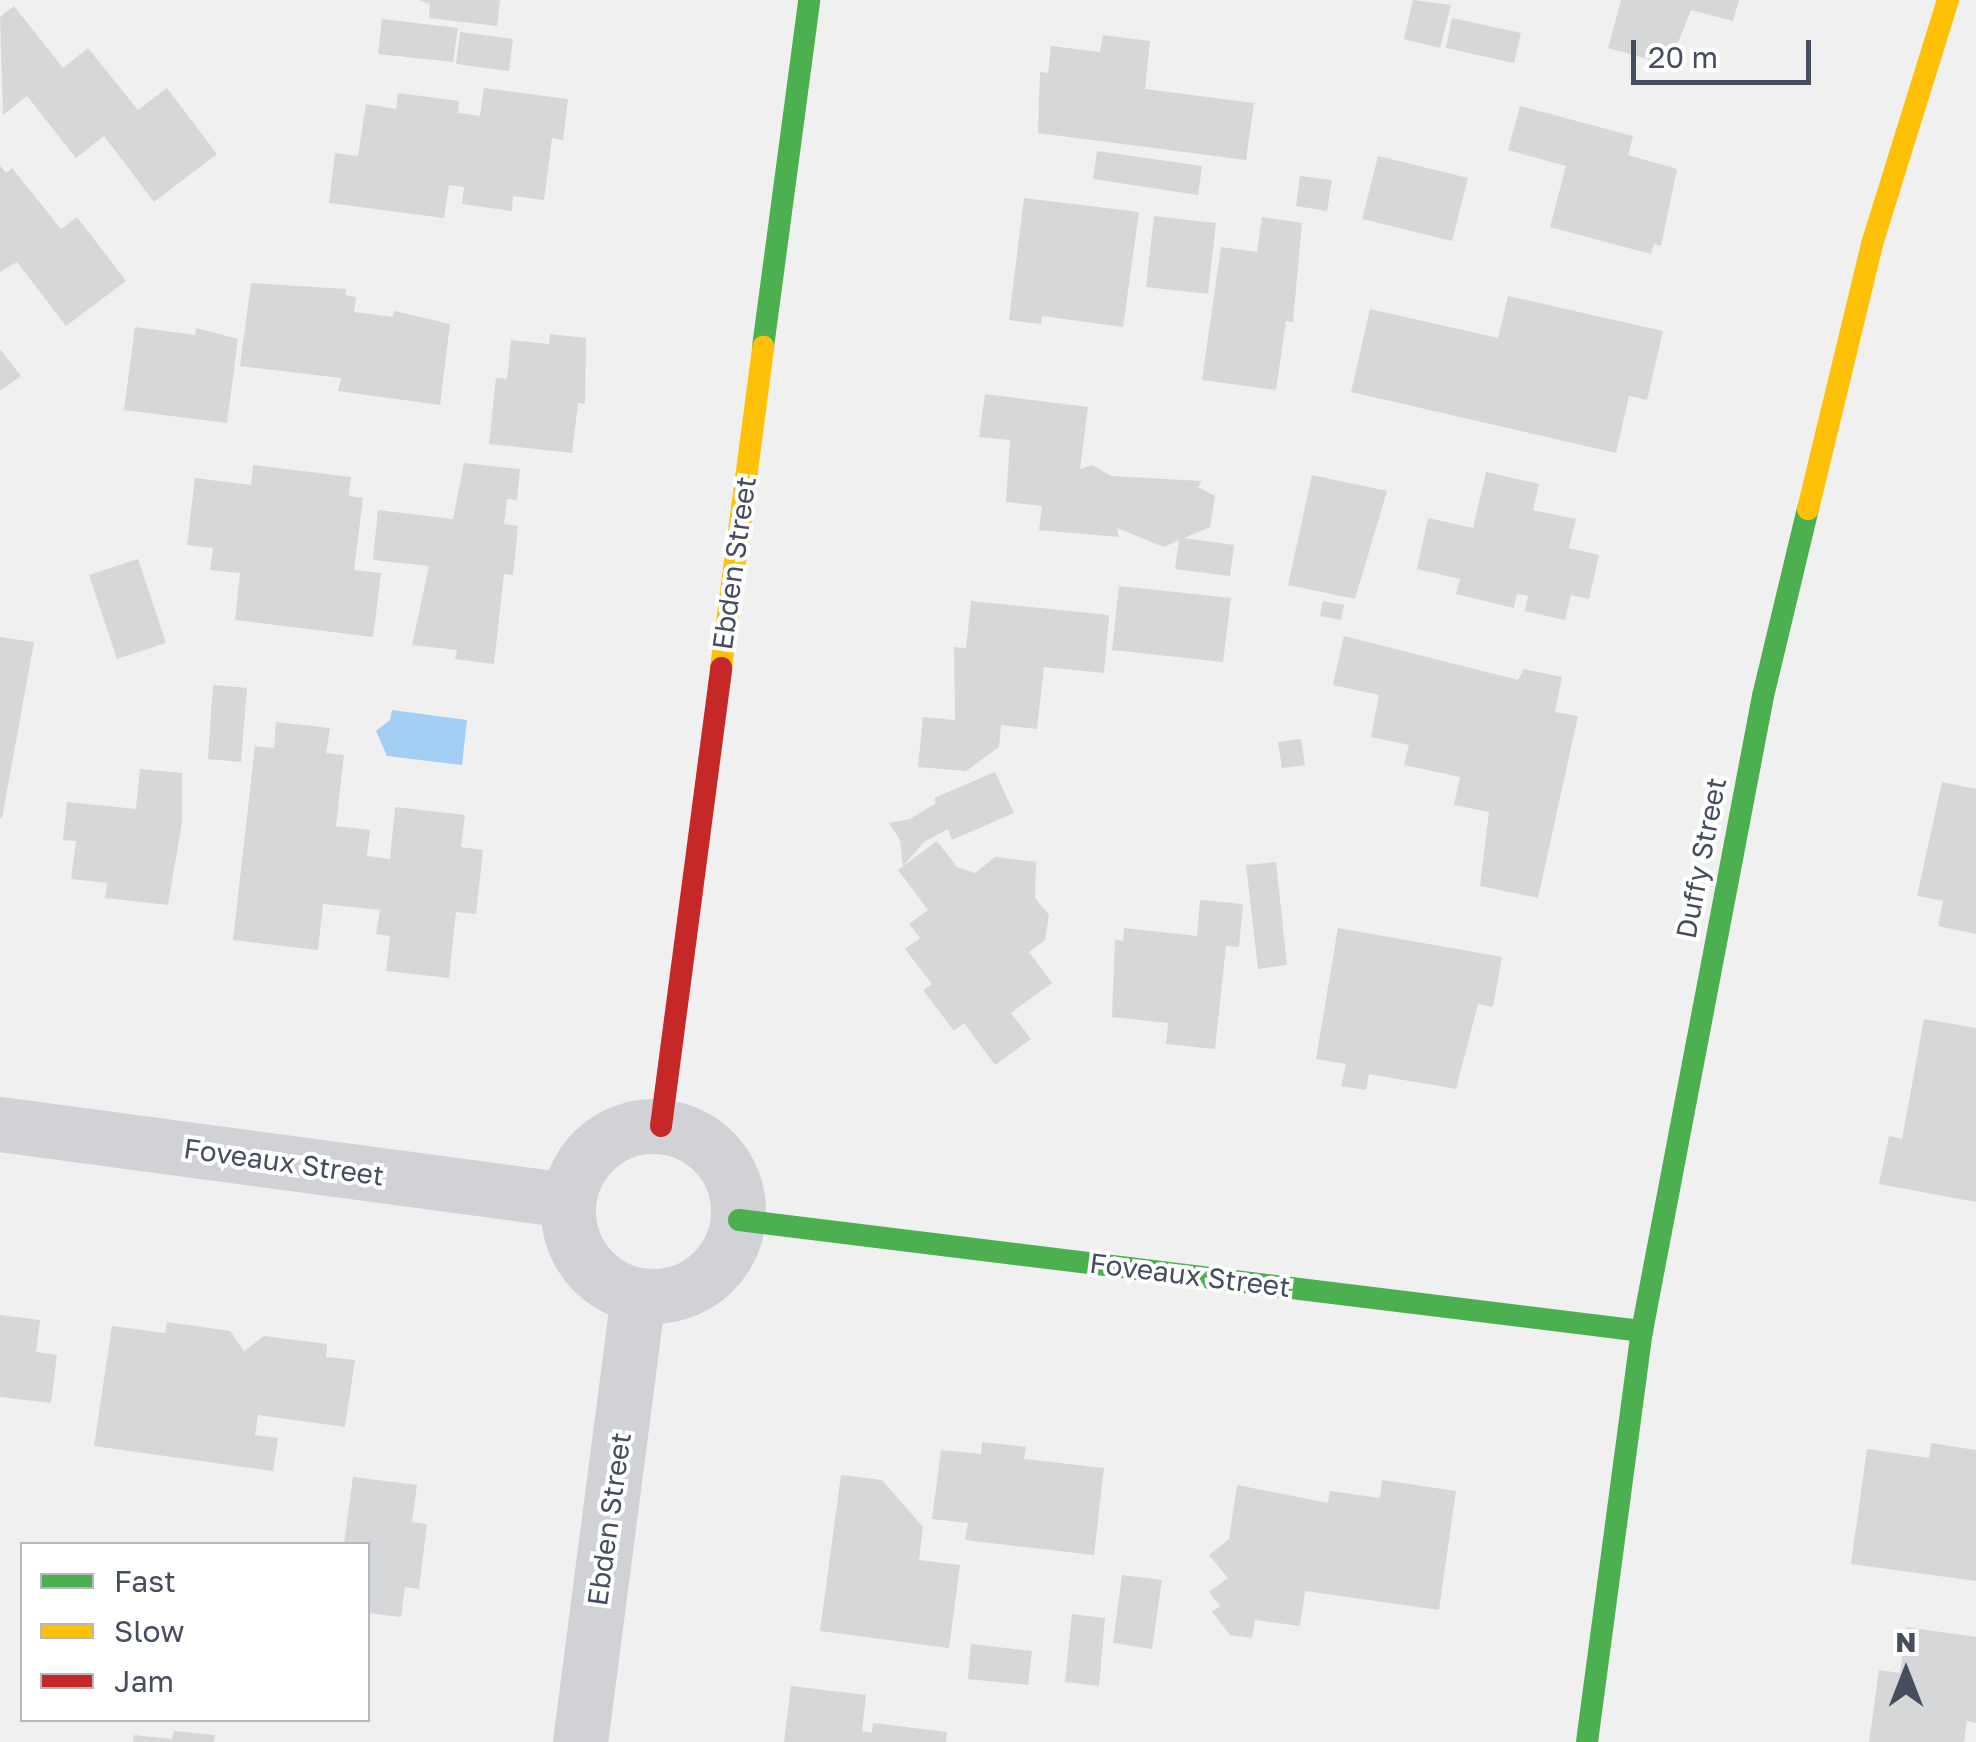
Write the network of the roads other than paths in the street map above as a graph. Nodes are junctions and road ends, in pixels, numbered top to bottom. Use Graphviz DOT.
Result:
graph roads {
  1 [pos="808,0"];
  2 [pos="1948,0"];
  3 [pos="0,1124"];
  4 [pos="661,1126"];
  5 [pos="568,1200"];
  6 [pos="739,1220"];
  7 [pos="638,1296"];
  8 [pos="1642,1330"];
  9 [pos="580,1742"];
  10 [pos="1587,1742"];
  1 -- 4 [label="street, Ebden Street"];
  2 -- 8 [label="street, Duffy Street"];
  3 -- 5 [label="street, Foveaux Street"];
  4 -- 5 [label="street"];
  4 -- 6 [label="street"];
  5 -- 7 [label="street"];
  6 -- 7 [label="street"];
  6 -- 8 [label="street, Foveaux Street"];
  7 -- 9 [label="street, Ebden Street"];
  8 -- 10 [label="street, Duffy Street"];
}
